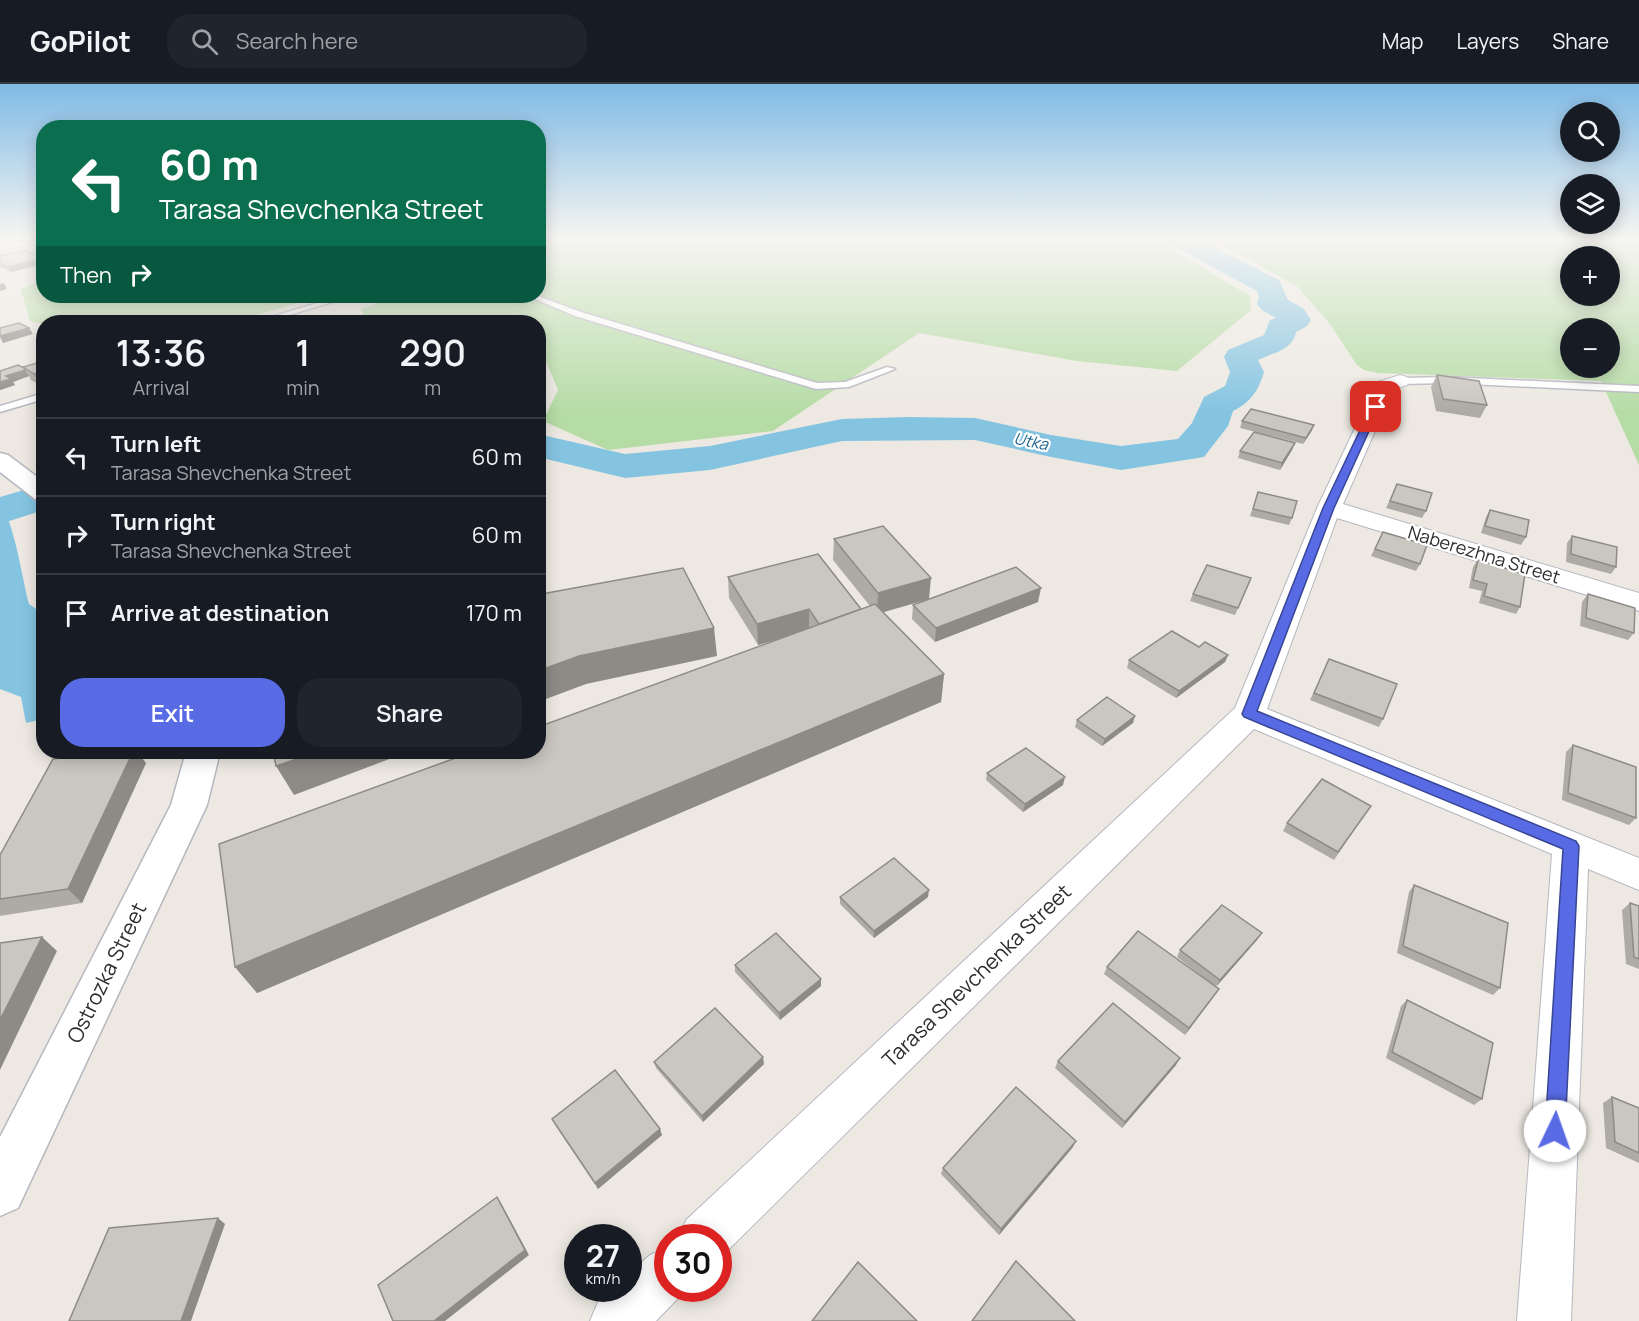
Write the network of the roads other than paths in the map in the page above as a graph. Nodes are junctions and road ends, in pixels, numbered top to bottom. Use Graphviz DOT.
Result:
graph roads {
  1 [pos="546,301"];
  2 [pos="324,303"];
  3 [pos="282,315"];
  4 [pos="890,369"];
  5 [pos="1400,381"];
  6 [pos="1639,389"];
  7 [pos="36,398"];
  8 [pos="0,409"];
  9 [pos="0,460"];
  10 [pos="36,488"];
  11 [pos="1329,508"];
  12 [pos="1639,602"];
  13 [pos="1249,714"];
  14 [pos="201,759"];
  15 [pos="1571,846"];
  16 [pos="1639,874"];
  17 [pos="0,1190"];
  18 [pos="719,1224"];
  19 [pos="654,1286"];
  20 [pos="617,1321"];
  21 [pos="1544,1321"];
  1 -- 4 [label="lane"];
  2 -- 3 [label="lane"];
  5 -- 6 [label="lane"];
  5 -- 11 [label="street, Tarasa Shevchenka Street"];
  7 -- 8 [label="lane"];
  9 -- 10 [label="main road"];
  11 -- 12 [label="street, Naberezhna Street"];
  11 -- 13 [label="street, Tarasa Shevchenka Street"];
  13 -- 15 [label="street"];
  13 -- 18 [label="street, Tarasa Shevchenka Street"];
  14 -- 17 [label="main road, Ostrozka Street"];
  15 -- 16 [label="street"];
  15 -- 21 [label="street"];
  19 -- 20 [label="street"];
}
